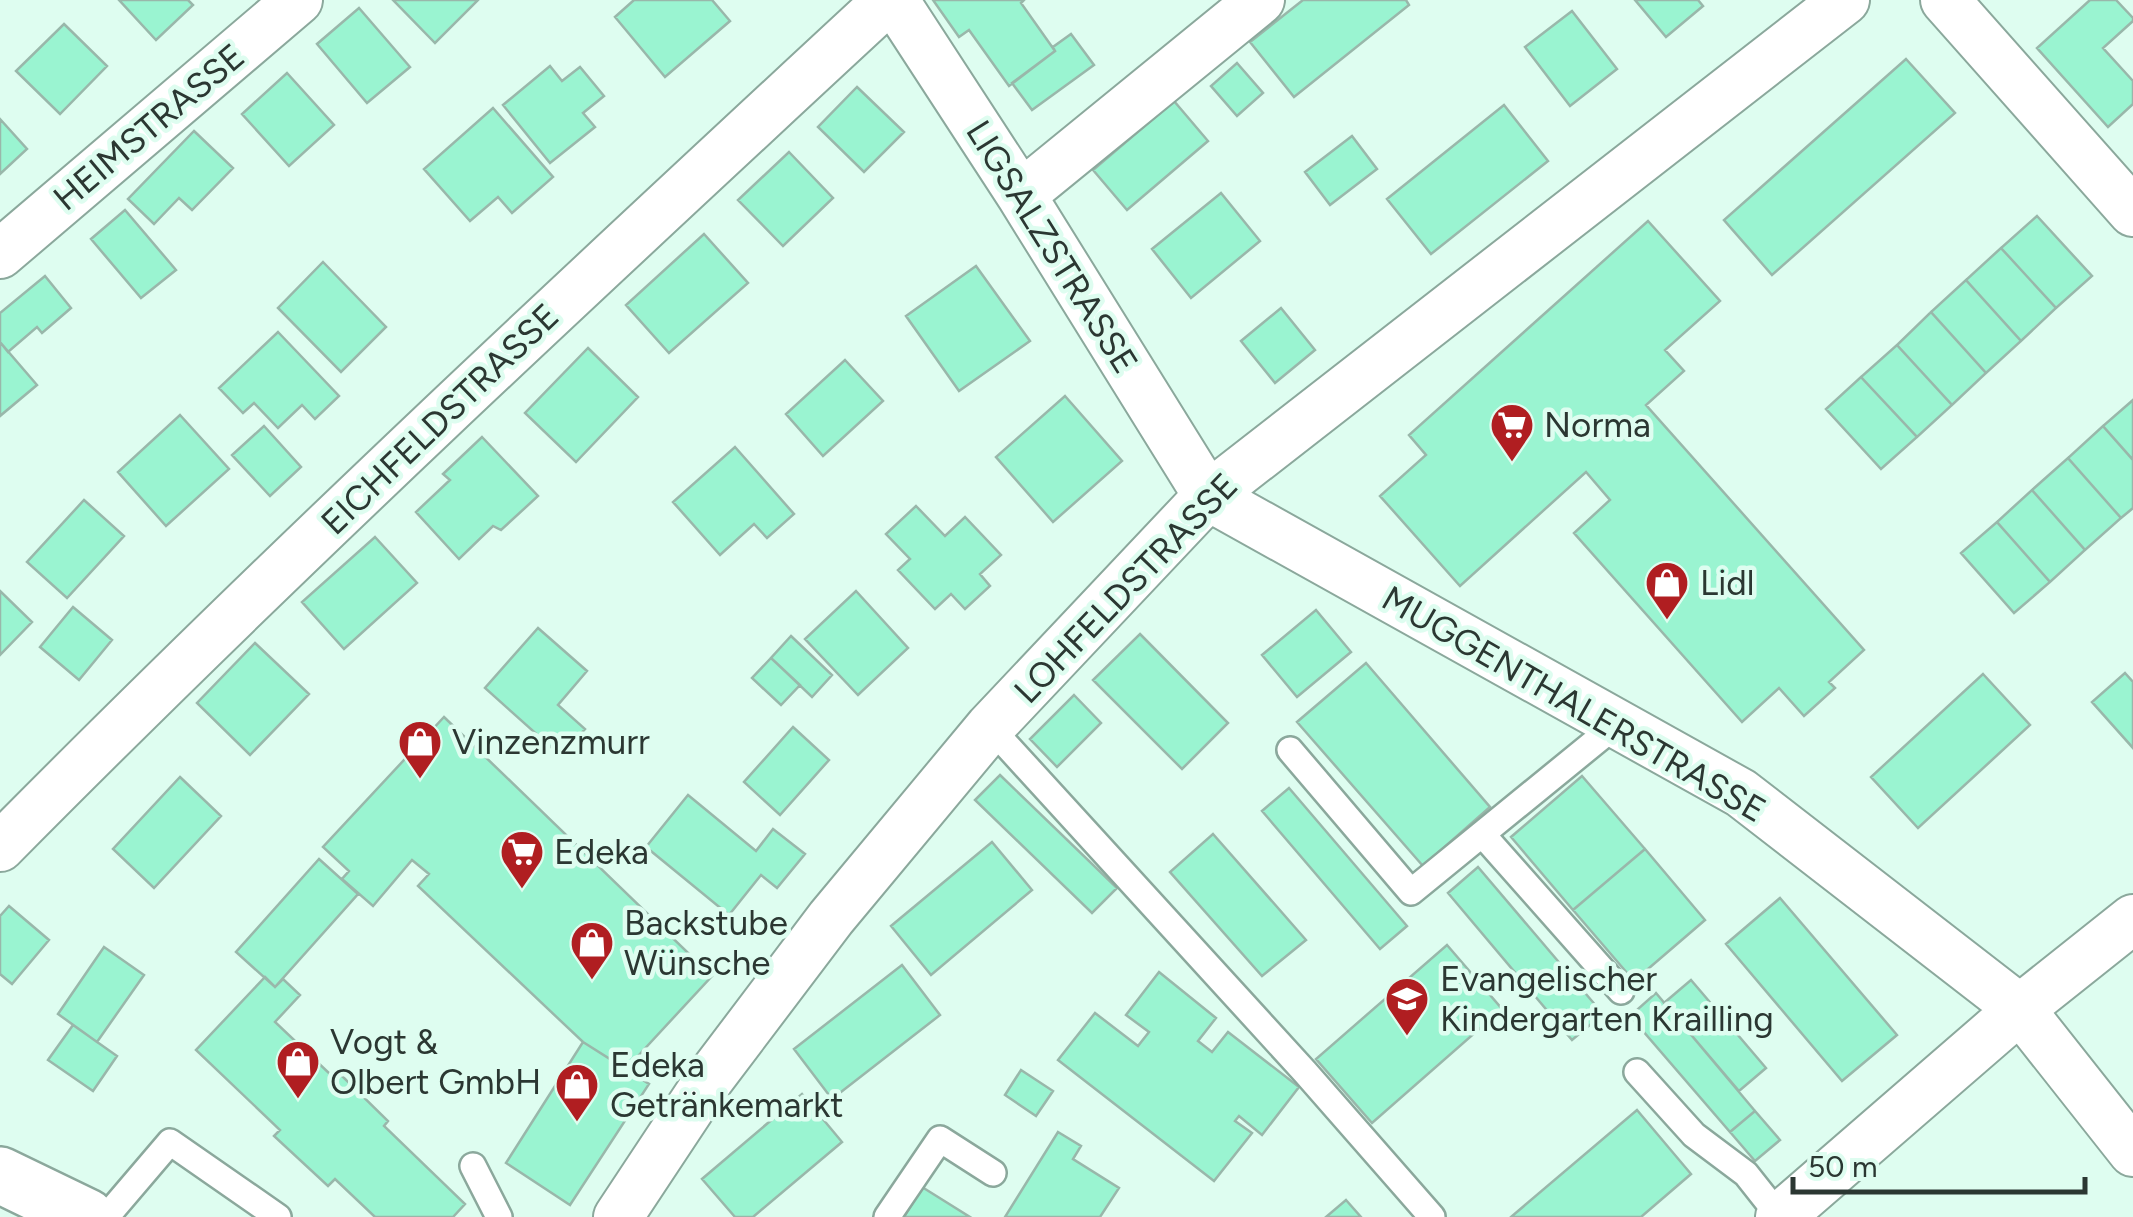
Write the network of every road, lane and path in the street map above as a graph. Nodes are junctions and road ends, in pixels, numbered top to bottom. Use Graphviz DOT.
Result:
graph roads {
  1 [pos="298,0"];
  2 [pos="891,0"];
  3 [pos="1260,0"];
  4 [pos="1845,0"];
  5 [pos="1945,0"];
  6 [pos="1020,195"];
  7 [pos="2133,212"];
  8 [pos="0,254"];
  9 [pos="1208,496"];
  10 [pos="1617,724"];
  11 [pos="990,727"];
  12 [pos="1290,750"];
  13 [pos="1482,834"];
  14 [pos="0,847"];
  15 [pos="2133,919"];
  16 [pos="1621,991"];
  17 [pos="2020,1009"];
  18 [pos="1637,1072"];
  19 [pos="2133,1152"];
  20 [pos="472,1166"];
  21 [pos="993,1173"];
  22 [pos="0,1174"];
  23 [pos="87,1217"];
  24 [pos="106,1217"];
  25 [pos="278,1217"];
  26 [pos="499,1217"];
  27 [pos="618,1217"];
  28 [pos="887,1217"];
  29 [pos="1432,1217"];
  30 [pos="1780,1217"];
  1 -- 8 [label="street, HEIMSTRASSE"];
  2 -- 6 [label="street, LIGSALZSTRASSE"];
  2 -- 14 [label="street, EICHFELDSTRASSE"];
  3 -- 6 [label="street"];
  4 -- 9 [label="street, LOHFELDSTRASSE"];
  5 -- 7 [label="street"];
  6 -- 9 [label="street, LIGSALZSTRASSE"];
  9 -- 10 [label="street, MUGGENTHALERSTRASSE"];
  9 -- 11 [label="street, LOHFELDSTRASSE"];
  10 -- 13 [label="lane"];
  10 -- 17 [label="street, MUGGENTHALERSTRASSE"];
  11 -- 27 [label="street, LOHFELDSTRASSE"];
  11 -- 29 [label="lane"];
  12 -- 13 [label="lane"];
  13 -- 16 [label="lane"];
  15 -- 17 [label="street"];
  17 -- 19 [label="street, MUGGENTHALERSTRASSE"];
  17 -- 30 [label="street"];
  18 -- 30 [label="lane"];
  20 -- 26 [label="lane"];
  21 -- 28 [label="lane"];
  22 -- 23 [label="main road"];
  24 -- 25 [label="lane"];
}
